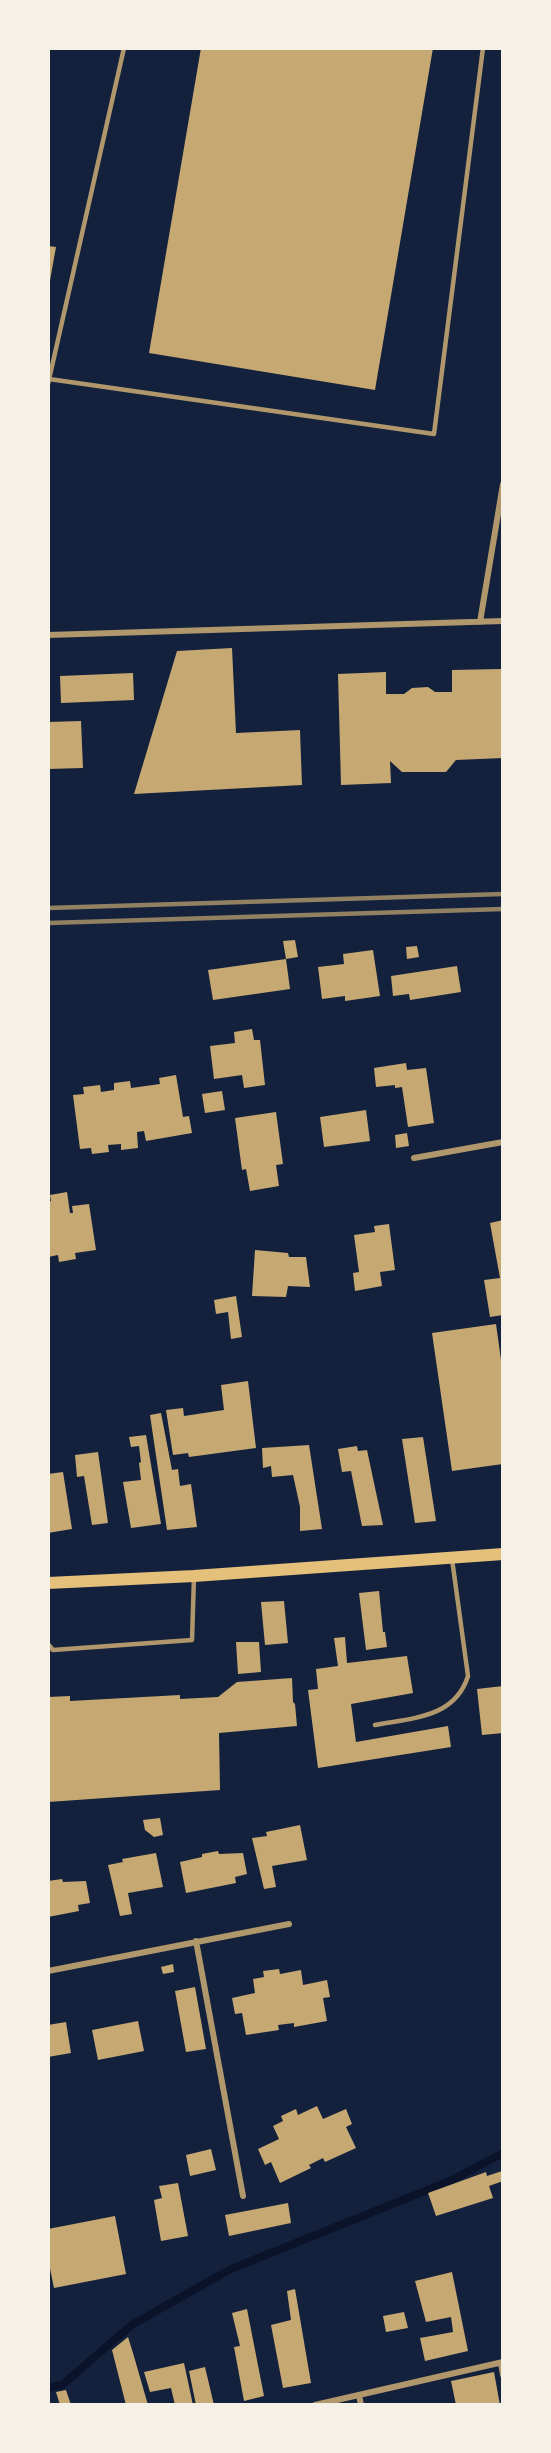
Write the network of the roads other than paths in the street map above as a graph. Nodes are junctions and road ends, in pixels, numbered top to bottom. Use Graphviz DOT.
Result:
graph roads {
  1 [pos="124,48"];
  2 [pos="483,48"];
  3 [pos="49,382"];
  4 [pos="503,484"];
  5 [pos="503,621"];
  6 [pos="480,622"];
  7 [pos="48,634"];
  8 [pos="503,1142"];
  9 [pos="414,1158"];
  10 [pos="503,1554"];
  11 [pos="452,1558"];
  12 [pos="194,1576"];
  13 [pos="48,1583"];
  14 [pos="48,1644"];
  15 [pos="375,1725"];
  16 [pos="289,1923"];
  17 [pos="196,1941"];
  18 [pos="48,1971"];
  19 [pos="243,2196"];
  20 [pos="502,2363"];
  21 [pos="503,2375"];
  22 [pos="359,2395"];
  23 [pos="315,2405"];
  24 [pos="360,2405"];
  1 -- 3 [label="lane"];
  2 -- 3 [label="lane"];
  4 -- 6 [label="street"];
  5 -- 6 [label="street"];
  6 -- 7 [label="street"];
  8 -- 9 [label="street"];
  10 -- 11 [label="main road"];
  11 -- 12 [label="main road"];
  11 -- 15 [label="lane"];
  12 -- 13 [label="main road"];
  12 -- 14 [label="lane"];
  16 -- 17 [label="street"];
  17 -- 18 [label="street"];
  17 -- 19 [label="street"];
  20 -- 21 [label="street"];
  20 -- 22 [label="street"];
  22 -- 23 [label="street"];
  22 -- 24 [label="street"];
}
